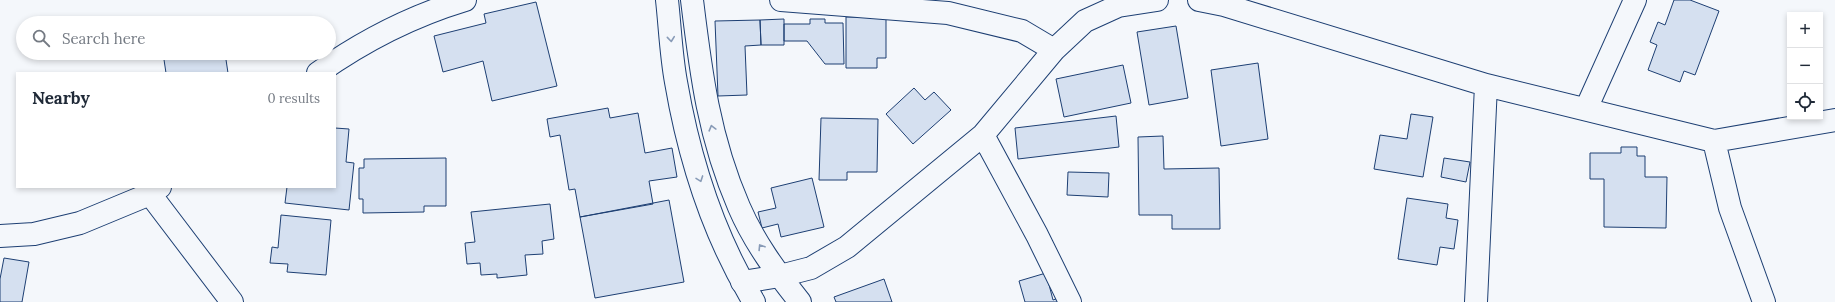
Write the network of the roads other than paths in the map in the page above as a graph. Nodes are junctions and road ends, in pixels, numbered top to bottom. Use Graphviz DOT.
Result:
graph roads {
  1 [pos="465,0"];
  2 [pos="667,0"];
  3 [pos="692,0"];
  4 [pos="781,0"];
  5 [pos="1157,0"];
  6 [pos="1198,0"];
  7 [pos="1635,0"];
  8 [pos="1118,3"];
  9 [pos="1054,50"];
  10 [pos="319,72"];
  11 [pos="1486,85"];
  12 [pos="1586,109"];
  13 [pos="1835,120"];
  14 [pos="983,135"];
  15 [pos="1714,141"];
  16 [pos="155,191"];
  17 [pos="0,236"];
  18 [pos="780,276"];
  19 [pos="742,282"];
  20 [pos="232,302"];
  21 [pos="754,302"];
  22 [pos="800,302"];
  23 [pos="1070,302"];
  24 [pos="1477,302"];
  25 [pos="1764,302"];
  1 -- 10 [label="street"];
  2 -- 19 [label="street, one-way"];
  18 -- 3 [label="street, one-way"];
  4 -- 9 [label="street"];
  5 -- 8 [label="street"];
  6 -- 11 [label="street"];
  7 -- 12 [label="street"];
  8 -- 9 [label="street"];
  9 -- 14 [label="street"];
  11 -- 12 [label="street"];
  11 -- 24 [label="street"];
  12 -- 15 [label="street"];
  13 -- 15 [label="street"];
  14 -- 18 [label="street"];
  14 -- 23 [label="street"];
  15 -- 25 [label="street"];
  16 -- 17 [label="street"];
  16 -- 20 [label="street"];
  18 -- 19 [label="street"];
  18 -- 22 [label="street"];
  19 -- 21 [label="street"];
}
